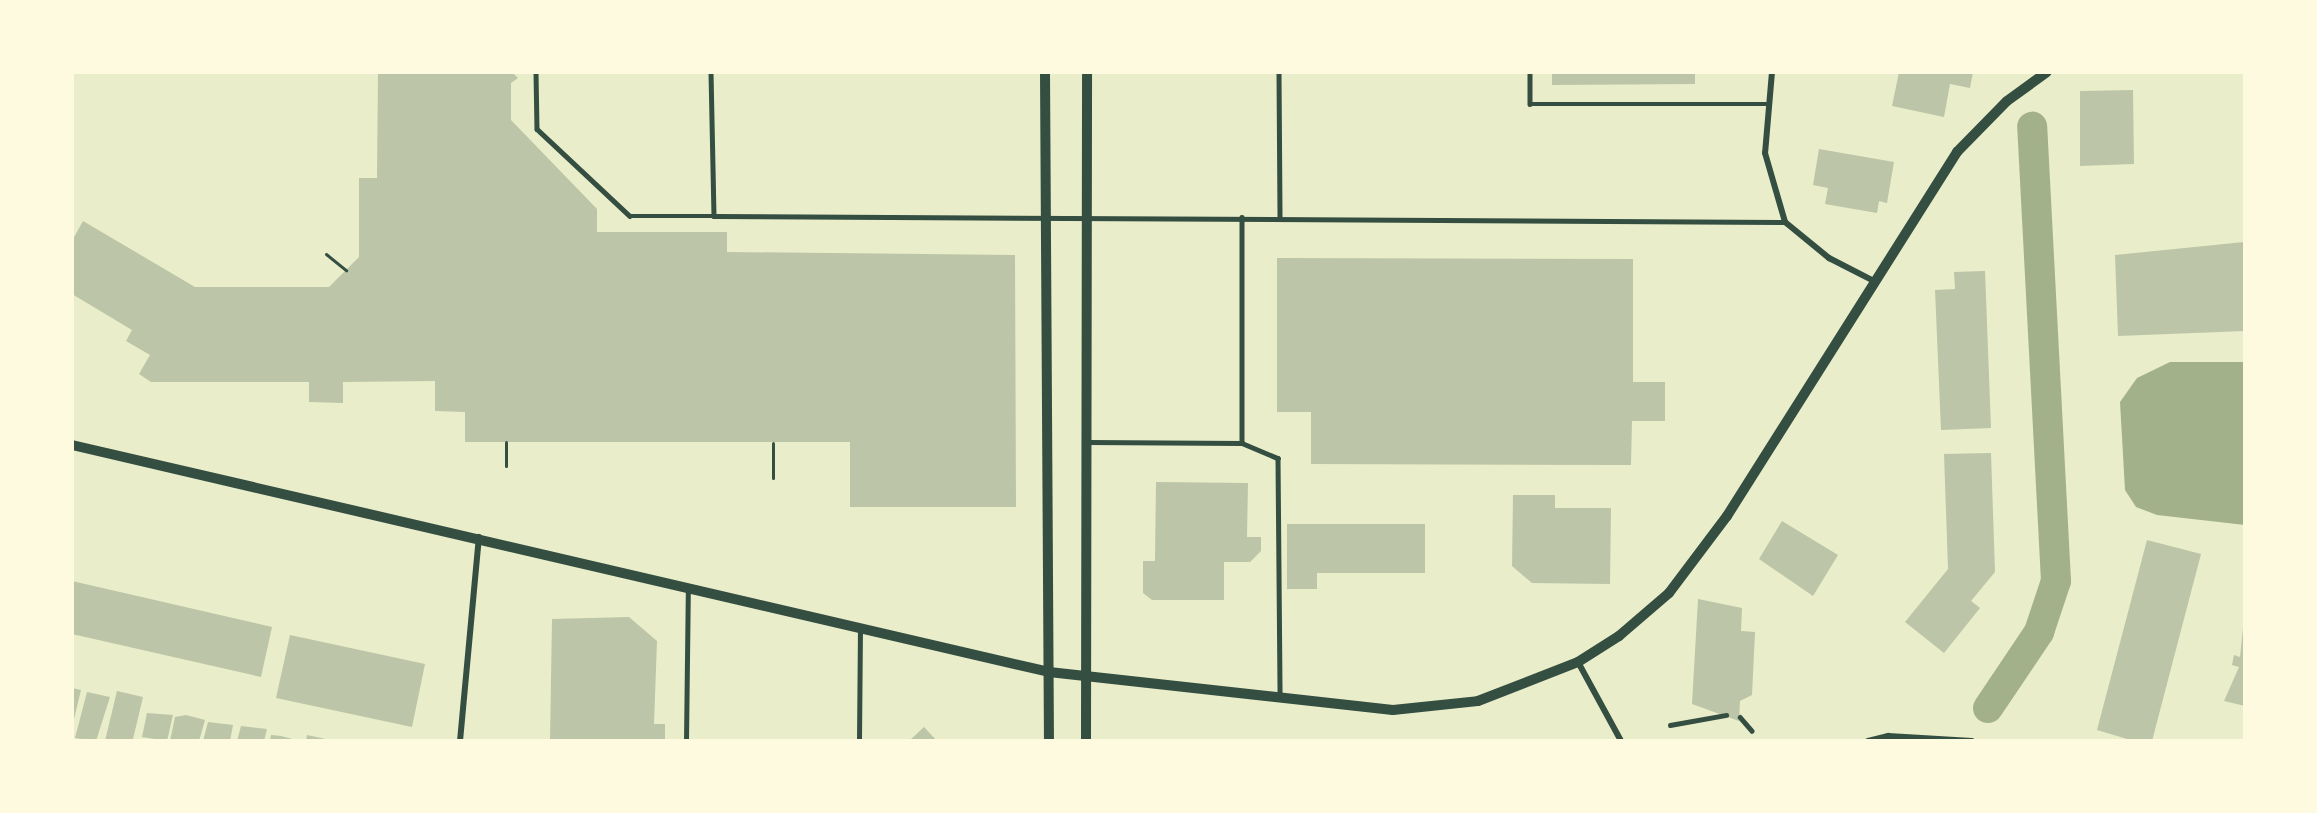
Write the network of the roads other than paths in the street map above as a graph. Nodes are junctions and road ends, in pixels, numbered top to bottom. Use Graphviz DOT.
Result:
graph roads {
  1 [pos="536,72"];
  2 [pos="711,72"];
  3 [pos="1045,72"];
  4 [pos="1087,72"];
  5 [pos="1279,72"];
  6 [pos="1530,72"];
  7 [pos="1772,72"];
  8 [pos="2047,72"];
  9 [pos="1766,104"];
  10 [pos="714,216"];
  11 [pos="1046,217"];
  12 [pos="1086,217"];
  13 [pos="1242,217"];
  14 [pos="1280,217"];
  15 [pos="1785,222"];
  16 [pos="1872,280"];
  17 [pos="1088,442"];
  18 [pos="1242,443"];
  19 [pos="72,445"];
  20 [pos="479,536"];
  21 [pos="688,588"];
  22 [pos="860,631"];
  23 [pos="1578,662"];
  24 [pos="1049,672"];
  25 [pos="1086,676"];
  26 [pos="1280,701"];
  27 [pos="1726,715"];
  28 [pos="1740,717"];
  29 [pos="1670,725"];
  30 [pos="1752,731"];
  31 [pos="459,741"];
  32 [pos="686,741"];
  33 [pos="859,741"];
  34 [pos="1048,741"];
  35 [pos="1086,741"];
  36 [pos="1621,741"];
  37 [pos="1868,741"];
  38 [pos="1972,741"];
  1 -- 10 [label="lane"];
  2 -- 10 [label="lane"];
  3 -- 11 [label="street"];
  4 -- 12 [label="street"];
  5 -- 14 [label="lane"];
  6 -- 9 [label="lane"];
  7 -- 9 [label="street"];
  8 -- 16 [label="street"];
  9 -- 15 [label="street"];
  10 -- 11 [label="lane"];
  11 -- 12 [label="lane"];
  11 -- 24 [label="street"];
  12 -- 13 [label="lane"];
  12 -- 17 [label="street"];
  13 -- 14 [label="lane"];
  13 -- 18 [label="lane"];
  14 -- 15 [label="lane"];
  15 -- 16 [label="street"];
  16 -- 23 [label="street"];
  17 -- 18 [label="lane"];
  17 -- 25 [label="street"];
  18 -- 26 [label="lane"];
  19 -- 20 [label="street"];
  20 -- 21 [label="street"];
  20 -- 31 [label="street"];
  21 -- 22 [label="street"];
  21 -- 32 [label="lane"];
  22 -- 24 [label="street"];
  22 -- 33 [label="lane"];
  23 -- 26 [label="street"];
  23 -- 36 [label="street"];
  24 -- 25 [label="street"];
  24 -- 34 [label="street"];
  25 -- 26 [label="street"];
  25 -- 35 [label="street"];
  27 -- 29 [label="lane"];
  28 -- 30 [label="lane"];
  37 -- 38 [label="street"];
}
